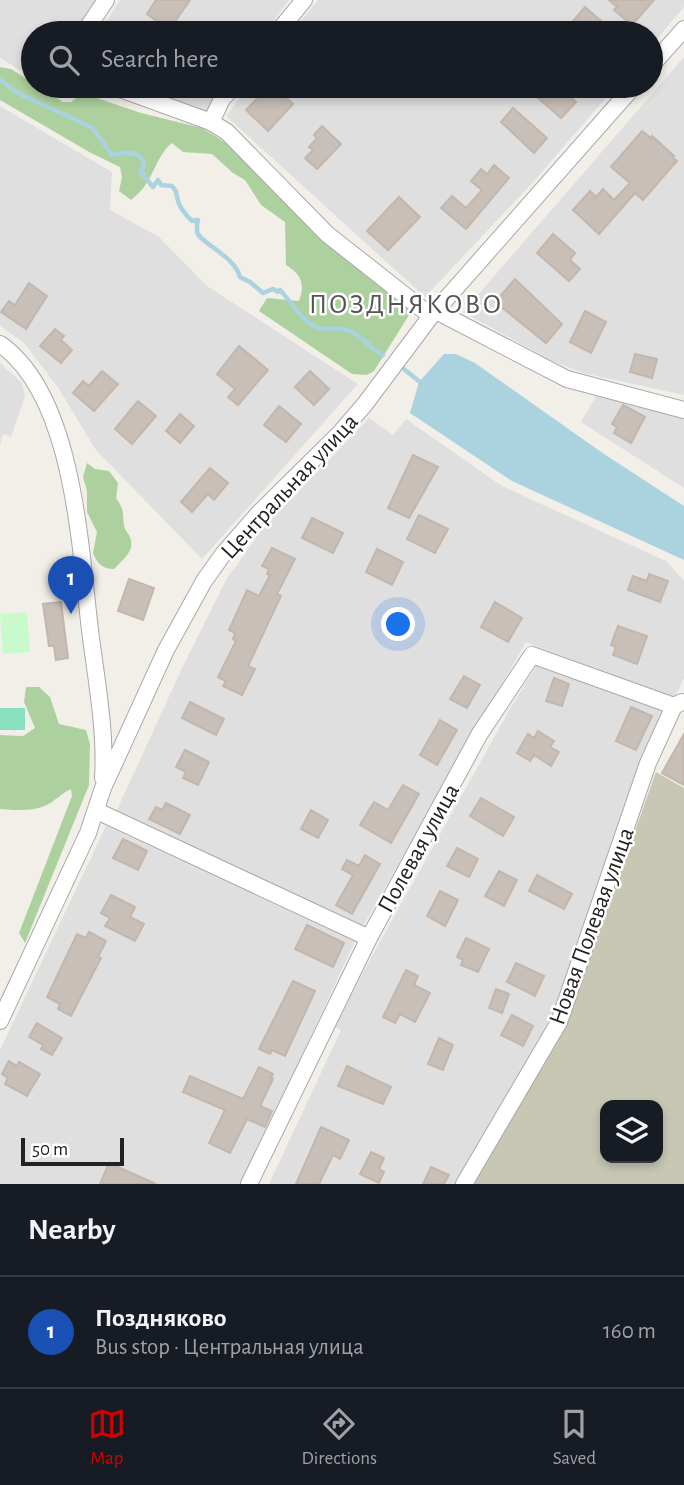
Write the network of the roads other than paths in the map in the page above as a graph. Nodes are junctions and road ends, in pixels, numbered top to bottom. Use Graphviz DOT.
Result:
graph roads {
  1 [pos="106,0"];
  2 [pos="304,0"];
  3 [pos="92,21"];
  4 [pos="287,21"];
  5 [pos="684,29"];
  6 [pos="663,53"];
  7 [pos="145,98"];
  8 [pos="223,98"];
  9 [pos="623,98"];
  10 [pos="211,122"];
  11 [pos="434,314"];
  12 [pos="0,344"];
  13 [pos="684,410"];
  14 [pos="679,704"];
  15 [pos="103,788"];
  16 [pos="97,811"];
  17 [pos="369,938"];
  18 [pos="0,1021"];
  19 [pos="249,1184"];
  20 [pos="464,1184"];
  1 -- 3 [label="street"];
  2 -- 4 [label="street"];
  5 -- 6 [label="street"];
  7 -- 10 [label="street"];
  8 -- 10 [label="street"];
  9 -- 11 [label="street, Центральная улица"];
  10 -- 11 [label="street"];
  11 -- 13 [label="street"];
  11 -- 15 [label="street, Центральная улица"];
  12 -- 15 [label="street"];
  14 -- 17 [label="street, Полевая улица"];
  14 -- 20 [label="street, Новая Полевая улица"];
  15 -- 16 [label="street, Центральная улица"];
  16 -- 17 [label="street"];
  16 -- 18 [label="street, Центральная улица"];
  17 -- 19 [label="street, Полевая улица"];
}
